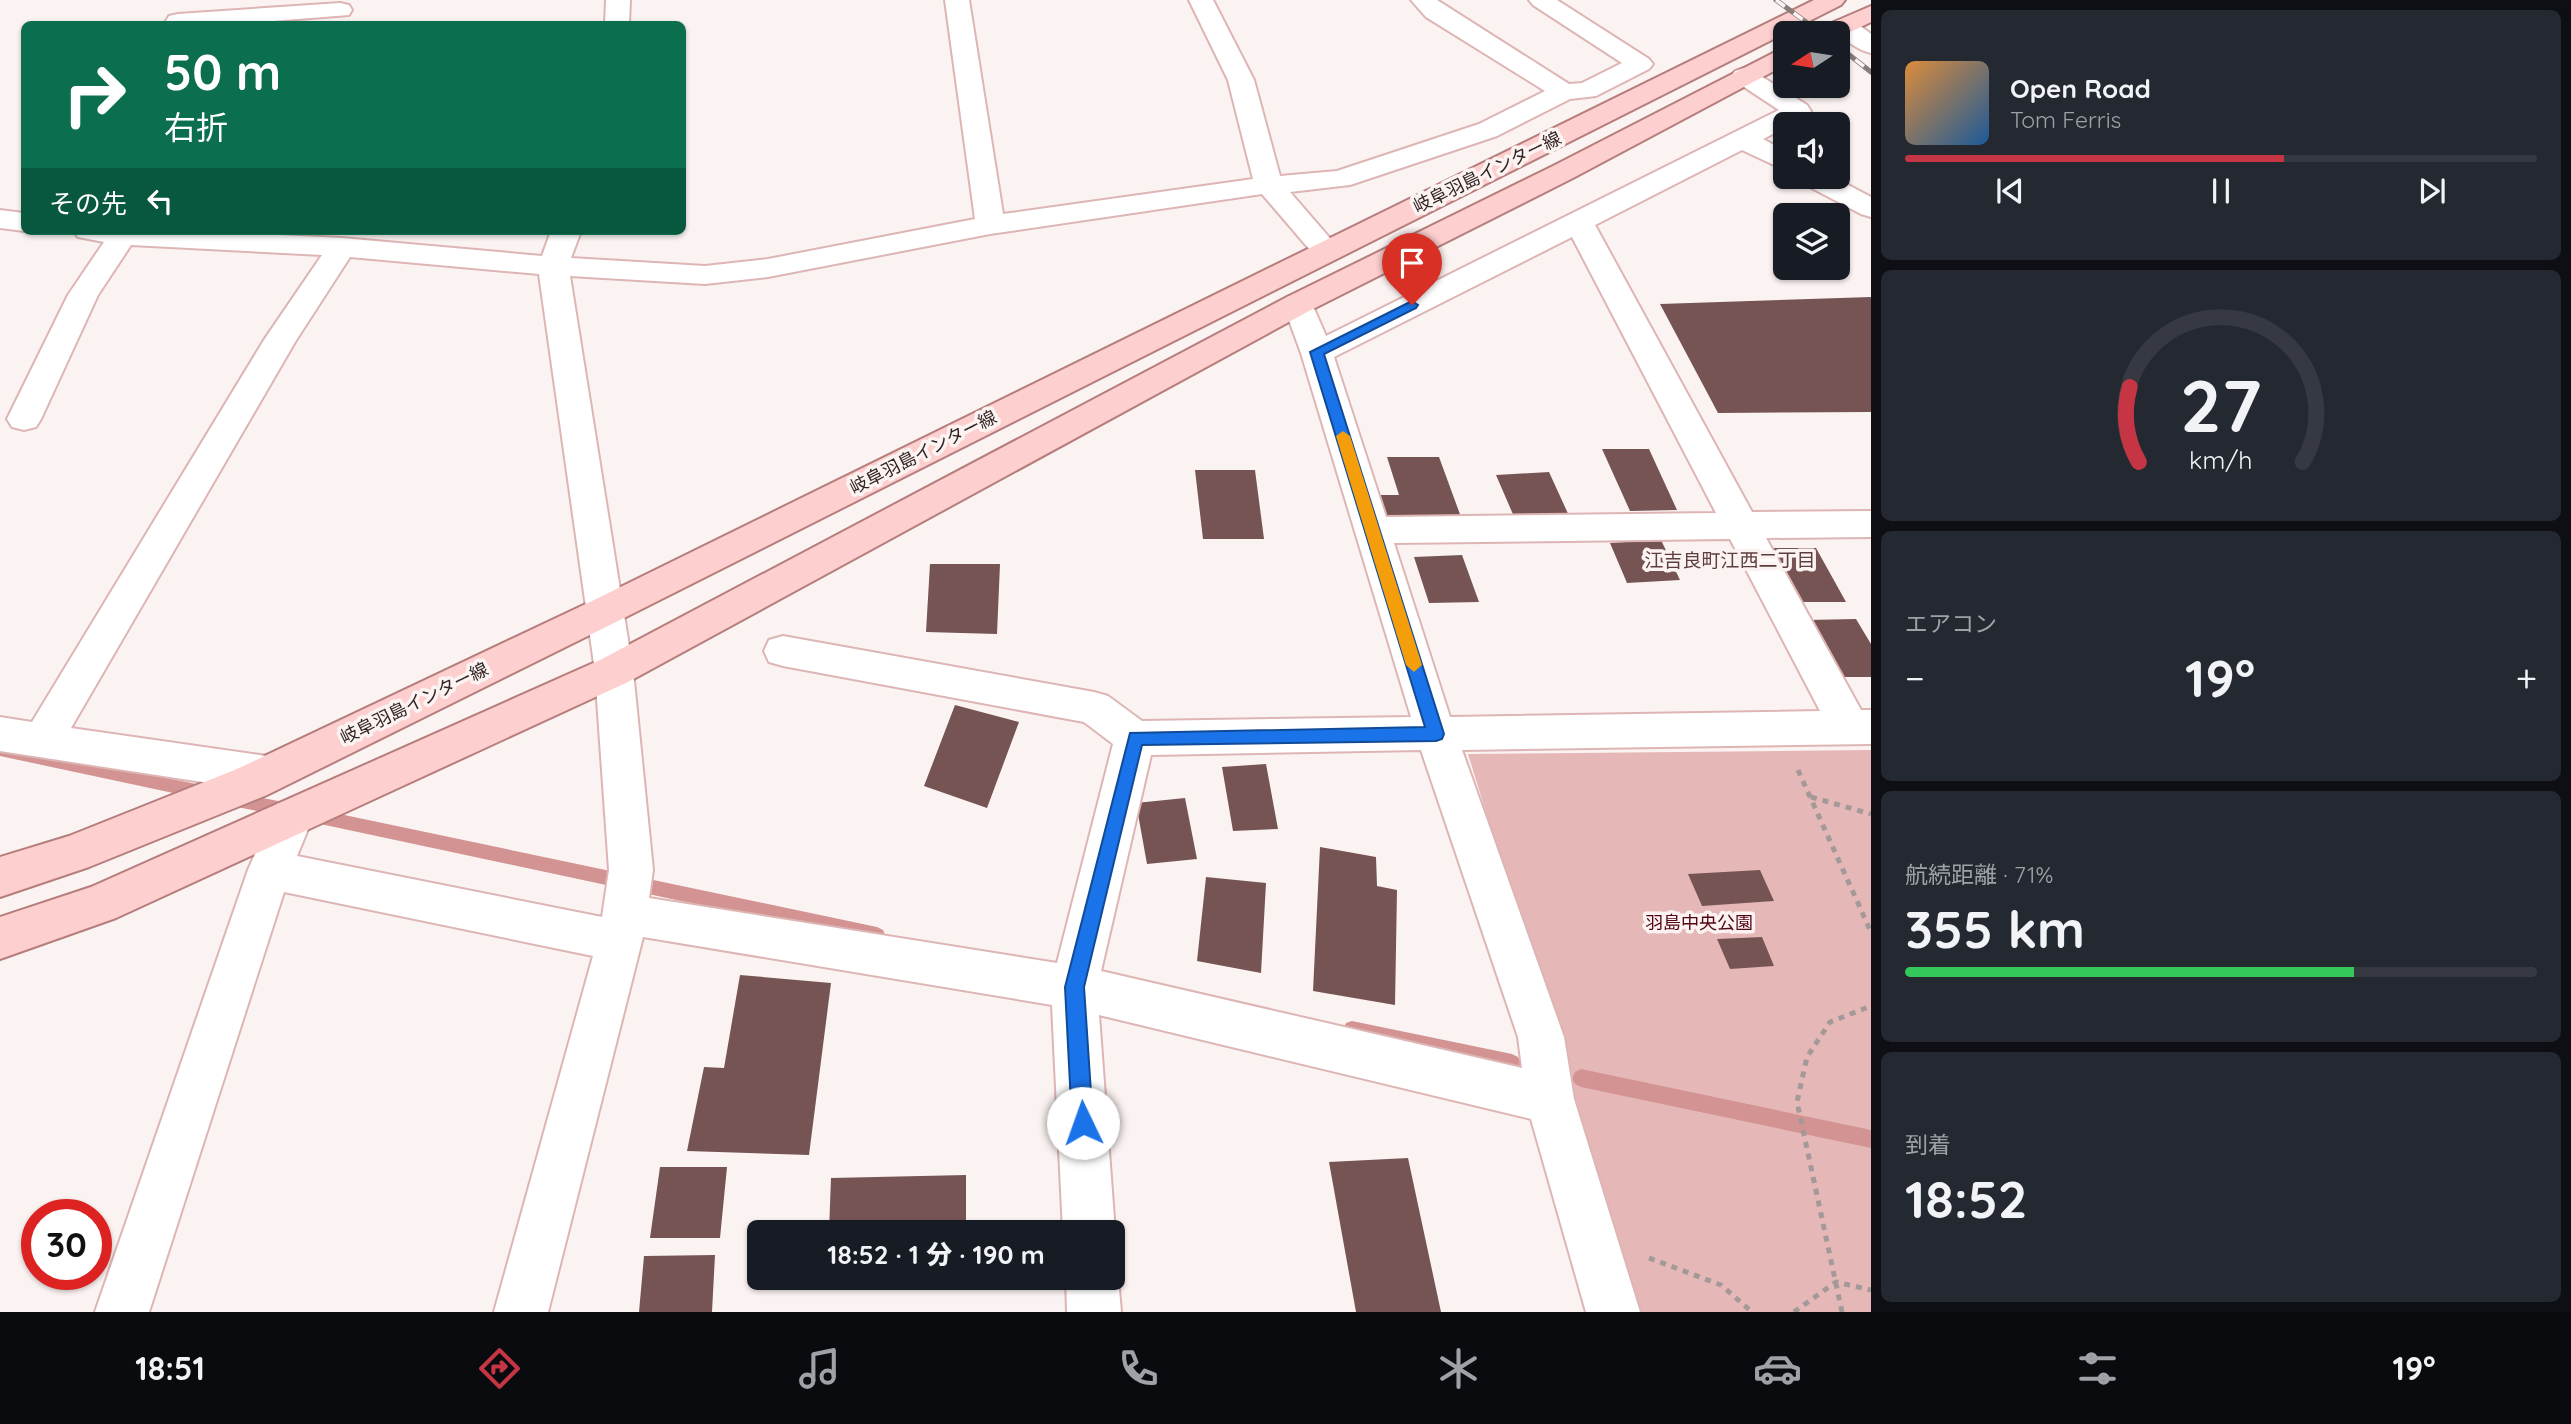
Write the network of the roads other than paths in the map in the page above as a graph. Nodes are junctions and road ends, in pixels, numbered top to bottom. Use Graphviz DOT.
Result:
graph roads {
  1 [pos="618,0"];
  2 [pos="957,0"];
  3 [pos="1201,0"];
  4 [pos="1423,0"];
  5 [pos="1541,0"];
  6 [pos="339,11"];
  7 [pos="1827,13"];
  8 [pos="1871,13"];
  9 [pos="178,21"];
  10 [pos="617,21"];
  11 [pos="1871,46"];
  12 [pos="1773,61"];
  13 [pos="1744,76"];
  14 [pos="1564,92"];
  15 [pos="1743,139"];
  16 [pos="1773,155"];
  17 [pos="1269,185"];
  18 [pos="1835,189"];
  19 [pos="1871,208"];
  20 [pos="0,219"];
  21 [pos="1578,221"];
  22 [pos="21,222"];
  23 [pos="990,225"];
  24 [pos="116,235"];
  25 [pos="565,235"];
  26 [pos="123,236"];
  27 [pos="278,237"];
  28 [pos="342,247"];
  29 [pos="1326,251"];
  30 [pos="553,266"];
  31 [pos="1298,304"];
  32 [pos="1317,352"];
  33 [pos="24,419"];
  34 [pos="1871,524"];
  35 [pos="1740,525"];
  36 [pos="1372,530"];
  37 [pos="605,611"];
  38 [pos="783,651"];
  39 [pos="614,671"];
  40 [pos="1860,727"];
  41 [pos="0,734"];
  42 [pos="1436,734"];
  43 [pos="1135,738"];
  44 [pos="41,742"];
  45 [pos="259,778"];
  46 [pos="286,820"];
  47 [pos="270,870"];
  48 [pos="0,877"];
  49 [pos="625,906"];
  50 [pos="0,939"];
  51 [pos="1074,987"];
  52 [pos="1550,1099"];
  53 [pos="1088,1220"];
  54 [pos="1093,1290"];
  55 [pos="122,1312"];
  56 [pos="521,1312"];
  57 [pos="1094,1312"];
  58 [pos="1613,1312"];
  1 -- 10 [label="street"];
  2 -- 23 [label="street"];
  3 -- 17 [label="street"];
  4 -- 14 [label="street"];
  5 -- 14 [label="street"];
  6 -- 9 [label="street"];
  7 -- 8 [label="main road, 岐阜羽島インター線"];
  7 -- 11 [label="street"];
  7 -- 29 [label="main road, 岐阜羽島インター線"];
  12 -- 13 [label="main road, 岐阜羽島インター線"];
  13 -- 15 [label="street"];
  13 -- 31 [label="main road, 岐阜羽島インター線"];
  14 -- 17 [label="street"];
  15 -- 16 [label="street"];
  15 -- 21 [label="street"];
  17 -- 23 [label="street"];
  17 -- 29 [label="street"];
  18 -- 19 [label="street"];
  20 -- 22 [label="street"];
  21 -- 32 [label="street"];
  21 -- 35 [label="street"];
  23 -- 30 [label="street"];
  24 -- 26 [label="street"];
  25 -- 30 [label="street"];
  26 -- 27 [label="street"];
  26 -- 33 [label="street"];
  27 -- 28 [label="street"];
  28 -- 30 [label="street"];
  28 -- 44 [label="street"];
  29 -- 37 [label="main road, 岐阜羽島インター線"];
  30 -- 37 [label="street"];
  31 -- 32 [label="street"];
  31 -- 39 [label="main road, 岐阜羽島インター線"];
  32 -- 36 [label="street"];
  34 -- 35 [label="street"];
  35 -- 36 [label="street"];
  35 -- 40 [label="street"];
  36 -- 42 [label="street"];
  37 -- 39 [label="street"];
  37 -- 45 [label="main road, 岐阜羽島インター線"];
  38 -- 43 [label="street"];
  39 -- 46 [label="main road, 岐阜羽島インター線"];
  39 -- 49 [label="street"];
  40 -- 42 [label="street"];
  41 -- 44 [label="street"];
  42 -- 43 [label="street"];
  42 -- 52 [label="street"];
  43 -- 51 [label="street"];
  44 -- 45 [label="street"];
  45 -- 48 [label="main road, 岐阜羽島インター線"];
  46 -- 47 [label="street"];
  46 -- 50 [label="main road, 岐阜羽島インター線"];
  47 -- 49 [label="street"];
  47 -- 55 [label="street"];
  49 -- 51 [label="street"];
  49 -- 56 [label="street"];
  51 -- 52 [label="street"];
  51 -- 53 [label="street"];
  52 -- 58 [label="street"];
  54 -- 57 [label="street"];
}
